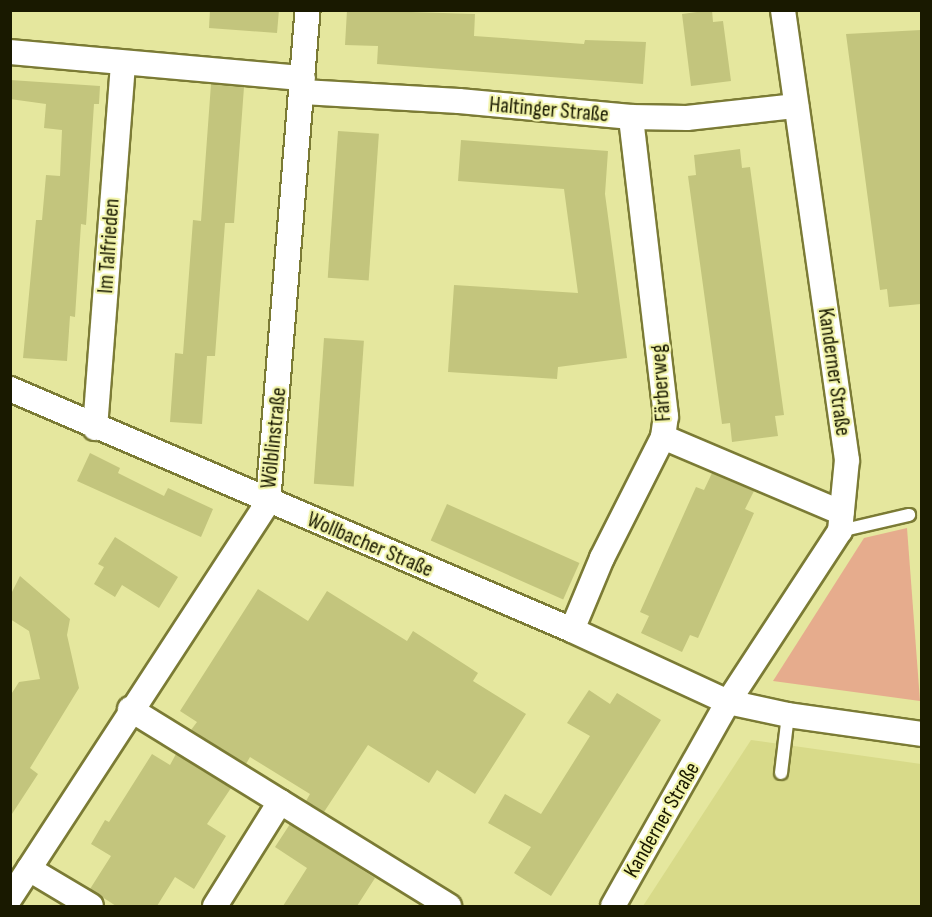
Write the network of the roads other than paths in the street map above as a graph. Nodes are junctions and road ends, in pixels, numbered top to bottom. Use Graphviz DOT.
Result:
graph roads {
  1 [pos="308,10"];
  2 [pos="783,10"];
  3 [pos="10,52"];
  4 [pos="123,64"];
  5 [pos="303,85"];
  6 [pos="796,106"];
  7 [pos="631,117"];
  8 [pos="10,389"];
  9 [pos="95,428"];
  10 [pos="663,437"];
  11 [pos="268,501"];
  12 [pos="909,515"];
  13 [pos="841,522"];
  14 [pos="572,630"];
  15 [pos="728,702"];
  16 [pos="130,709"];
  17 [pos="788,715"];
  18 [pos="921,734"];
  19 [pos="781,773"];
  20 [pos="280,802"];
  21 [pos="29,869"];
  22 [pos="10,898"];
  23 [pos="422,899"];
  24 [pos="91,906"];
  25 [pos="215,906"];
  26 [pos="449,906"];
  27 [pos="612,906"];
  1 -- 5 [label="street, Wölblinstraße"];
  2 -- 6 [label="street, Kanderner Straße"];
  3 -- 4 [label="street, Haltinger Straße"];
  4 -- 5 [label="street, Haltinger Straße"];
  4 -- 9 [label="street, Im Talfrieden"];
  5 -- 7 [label="street, Haltinger Straße"];
  5 -- 11 [label="street, Wölblinstraße"];
  6 -- 7 [label="street, Haltinger Straße"];
  6 -- 13 [label="street, Kanderner Straße"];
  7 -- 10 [label="street, Färberweg"];
  8 -- 9 [label="street, Wollbacher Straße"];
  9 -- 11 [label="street, Wollbacher Straße"];
  10 -- 13 [label="street"];
  10 -- 14 [label="street, Färberweg"];
  11 -- 14 [label="street, Wollbacher Straße"];
  11 -- 16 [label="street, Wölblinstraße"];
  12 -- 13 [label="lane"];
  13 -- 15 [label="street, Kanderner Straße"];
  14 -- 15 [label="street, Wollbacher Straße"];
  15 -- 17 [label="street"];
  15 -- 27 [label="street, Kanderner Straße"];
  16 -- 20 [label="street"];
  16 -- 21 [label="street, Wölblinstraße"];
  17 -- 18 [label="street"];
  17 -- 19 [label="lane"];
  20 -- 23 [label="street"];
  20 -- 25 [label="street"];
  21 -- 22 [label="street, Wölblinstraße"];
  21 -- 24 [label="street"];
  23 -- 26 [label="street"];
}
